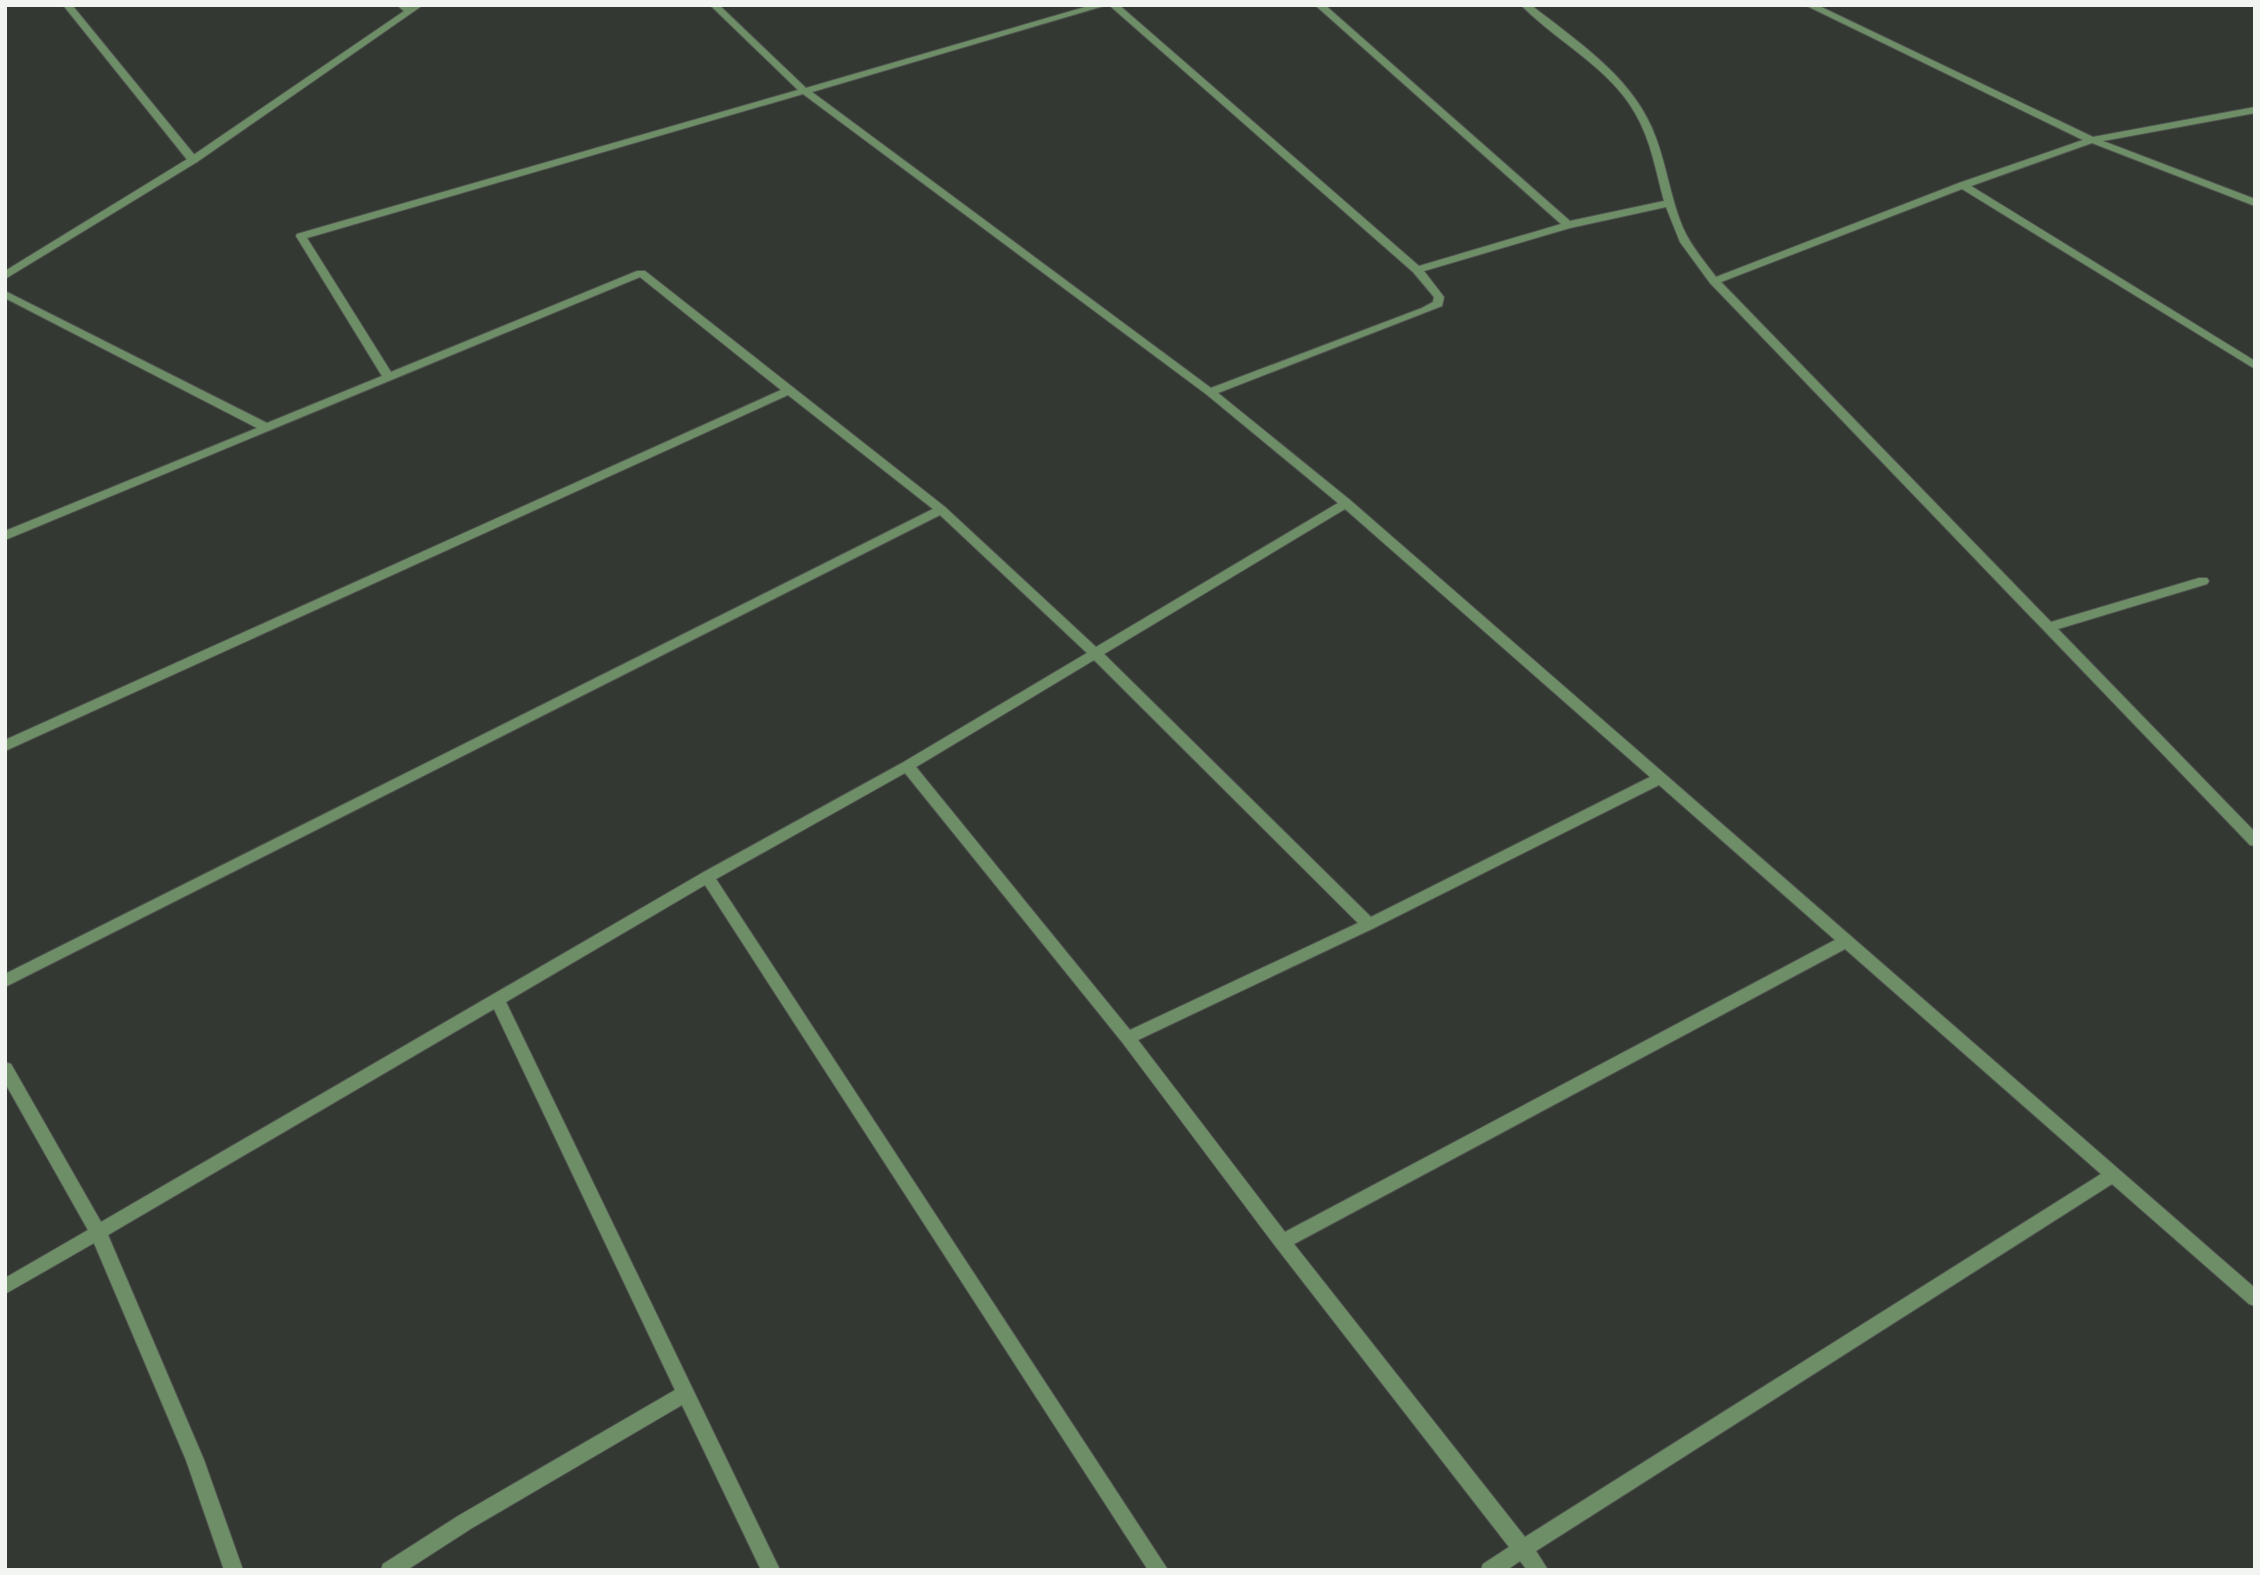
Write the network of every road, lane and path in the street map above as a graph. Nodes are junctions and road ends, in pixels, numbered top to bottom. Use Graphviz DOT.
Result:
graph roads {
  1 [pos="67,5"];
  2 [pos="419,5"];
  3 [pos="714,5"];
  4 [pos="1103,5"];
  5 [pos="1113,5"];
  6 [pos="1318,5"];
  7 [pos="1525,5"];
  8 [pos="1809,5"];
  9 [pos="405,8"];
  10 [pos="803,90"];
  11 [pos="2255,110"];
  12 [pos="2092,140"];
  13 [pos="193,160"];
  14 [pos="1963,186"];
  15 [pos="1670,203"];
  16 [pos="2255,203"];
  17 [pos="1568,225"];
  18 [pos="1417,270"];
  19 [pos="5,276"];
  20 [pos="1714,281"];
  21 [pos="5,294"];
  22 [pos="2255,366"];
  23 [pos="388,377"];
  24 [pos="790,390"];
  25 [pos="1210,392"];
  26 [pos="267,428"];
  27 [pos="1346,503"];
  28 [pos="941,510"];
  29 [pos="5,536"];
  30 [pos="2203,581"];
  31 [pos="2050,627"];
  32 [pos="1094,653"];
  33 [pos="5,746"];
  34 [pos="908,766"];
  35 [pos="1658,779"];
  36 [pos="2255,841"];
  37 [pos="708,877"];
  38 [pos="1369,925"];
  39 [pos="1846,941"];
  40 [pos="5,981"];
  41 [pos="497,1000"];
  42 [pos="1128,1038"];
  43 [pos="5,1068"];
  44 [pos="2113,1175"];
  45 [pos="98,1232"];
  46 [pos="1282,1242"];
  47 [pos="5,1287"];
  48 [pos="2255,1300"];
  49 [pos="685,1394"];
  50 [pos="1523,1550"];
  51 [pos="234,1570"];
  52 [pos="390,1570"];
  53 [pos="771,1570"];
  54 [pos="1159,1570"];
  55 [pos="1490,1570"];
  56 [pos="1539,1570"];
  1 -- 13 [label="street"];
  2 -- 9 [label="street"];
  3 -- 10 [label="street"];
  4 -- 10 [label="street"];
  5 -- 18 [label="street"];
  6 -- 17 [label="street"];
  7 -- 15 [label="street"];
  8 -- 12 [label="street"];
  9 -- 13 [label="street"];
  10 -- 23 [label="street"];
  10 -- 25 [label="street"];
  11 -- 12 [label="street"];
  12 -- 14 [label="street"];
  12 -- 16 [label="street"];
  13 -- 19 [label="street"];
  14 -- 20 [label="street"];
  14 -- 22 [label="street"];
  15 -- 17 [label="street"];
  15 -- 20 [label="street"];
  17 -- 18 [label="street"];
  18 -- 25 [label="street"];
  20 -- 31 [label="street"];
  21 -- 26 [label="street"];
  23 -- 24 [label="street"];
  23 -- 26 [label="street"];
  24 -- 28 [label="street"];
  24 -- 33 [label="street"];
  25 -- 27 [label="street"];
  26 -- 29 [label="street"];
  27 -- 32 [label="street"];
  27 -- 35 [label="street"];
  28 -- 32 [label="street"];
  28 -- 40 [label="street"];
  30 -- 31 [label="street"];
  31 -- 36 [label="street"];
  32 -- 34 [label="street"];
  32 -- 38 [label="street"];
  34 -- 37 [label="street"];
  34 -- 42 [label="street"];
  35 -- 38 [label="street"];
  35 -- 39 [label="street"];
  37 -- 41 [label="street"];
  37 -- 54 [label="street"];
  38 -- 42 [label="street"];
  39 -- 44 [label="street"];
  39 -- 46 [label="street"];
  41 -- 45 [label="street"];
  41 -- 49 [label="street"];
  42 -- 46 [label="street"];
  43 -- 45 [label="street"];
  44 -- 48 [label="street"];
  44 -- 50 [label="street"];
  45 -- 47 [label="street"];
  45 -- 51 [label="street"];
  46 -- 50 [label="street"];
  49 -- 52 [label="street"];
  49 -- 53 [label="street"];
  50 -- 55 [label="street"];
  50 -- 56 [label="street"];
}
